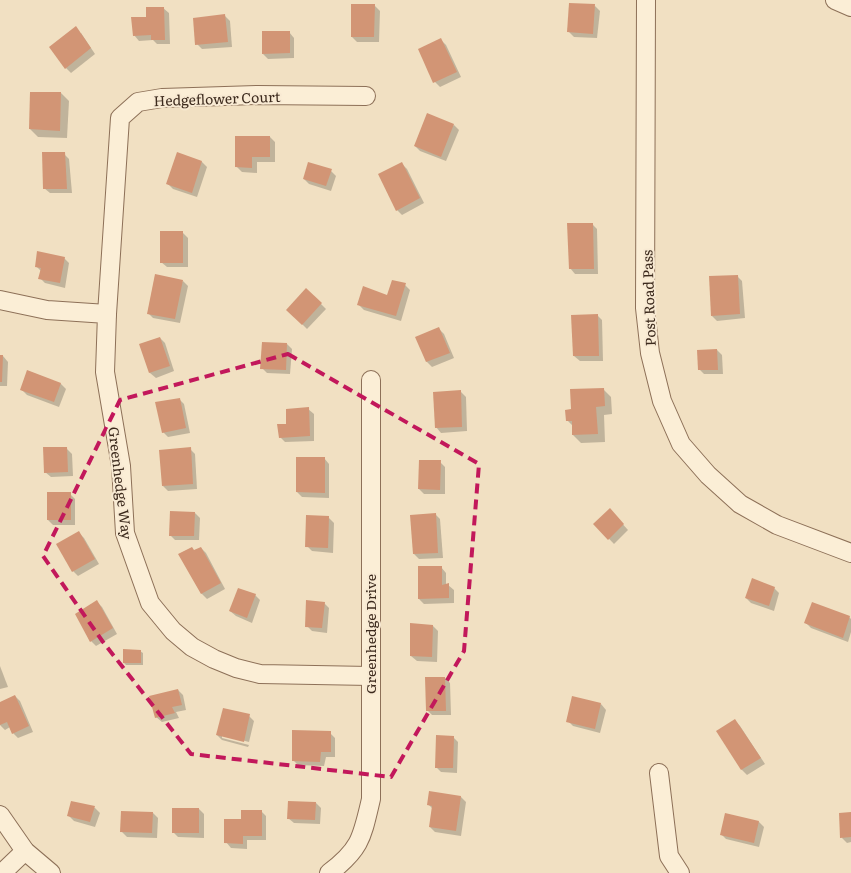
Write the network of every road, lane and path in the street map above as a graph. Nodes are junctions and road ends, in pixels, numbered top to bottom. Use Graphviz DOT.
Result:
graph roads {
  1 [pos="646,0"];
  2 [pos="835,0"];
  3 [pos="851,7"];
  4 [pos="366,96"];
  5 [pos="0,300"];
  6 [pos="107,314"];
  7 [pos="371,380"];
  8 [pos="851,553"];
  9 [pos="370,676"];
  10 [pos="659,773"];
  11 [pos="0,815"];
  12 [pos="25,852"];
  13 [pos="2,873"];
  14 [pos="51,873"];
  15 [pos="329,873"];
  16 [pos="680,873"];
  1 -- 8 [label="street, Post Road Pass"];
  2 -- 3 [label="street"];
  4 -- 6 [label="street, Hedgeflower Court"];
  5 -- 6 [label="street"];
  6 -- 9 [label="street, Greenhedge Way"];
  7 -- 9 [label="street, Greenhedge Drive"];
  9 -- 15 [label="street, Greenhedge Drive"];
  10 -- 16 [label="street"];
  11 -- 12 [label="street"];
  12 -- 13 [label="street"];
  12 -- 14 [label="street"];
}
